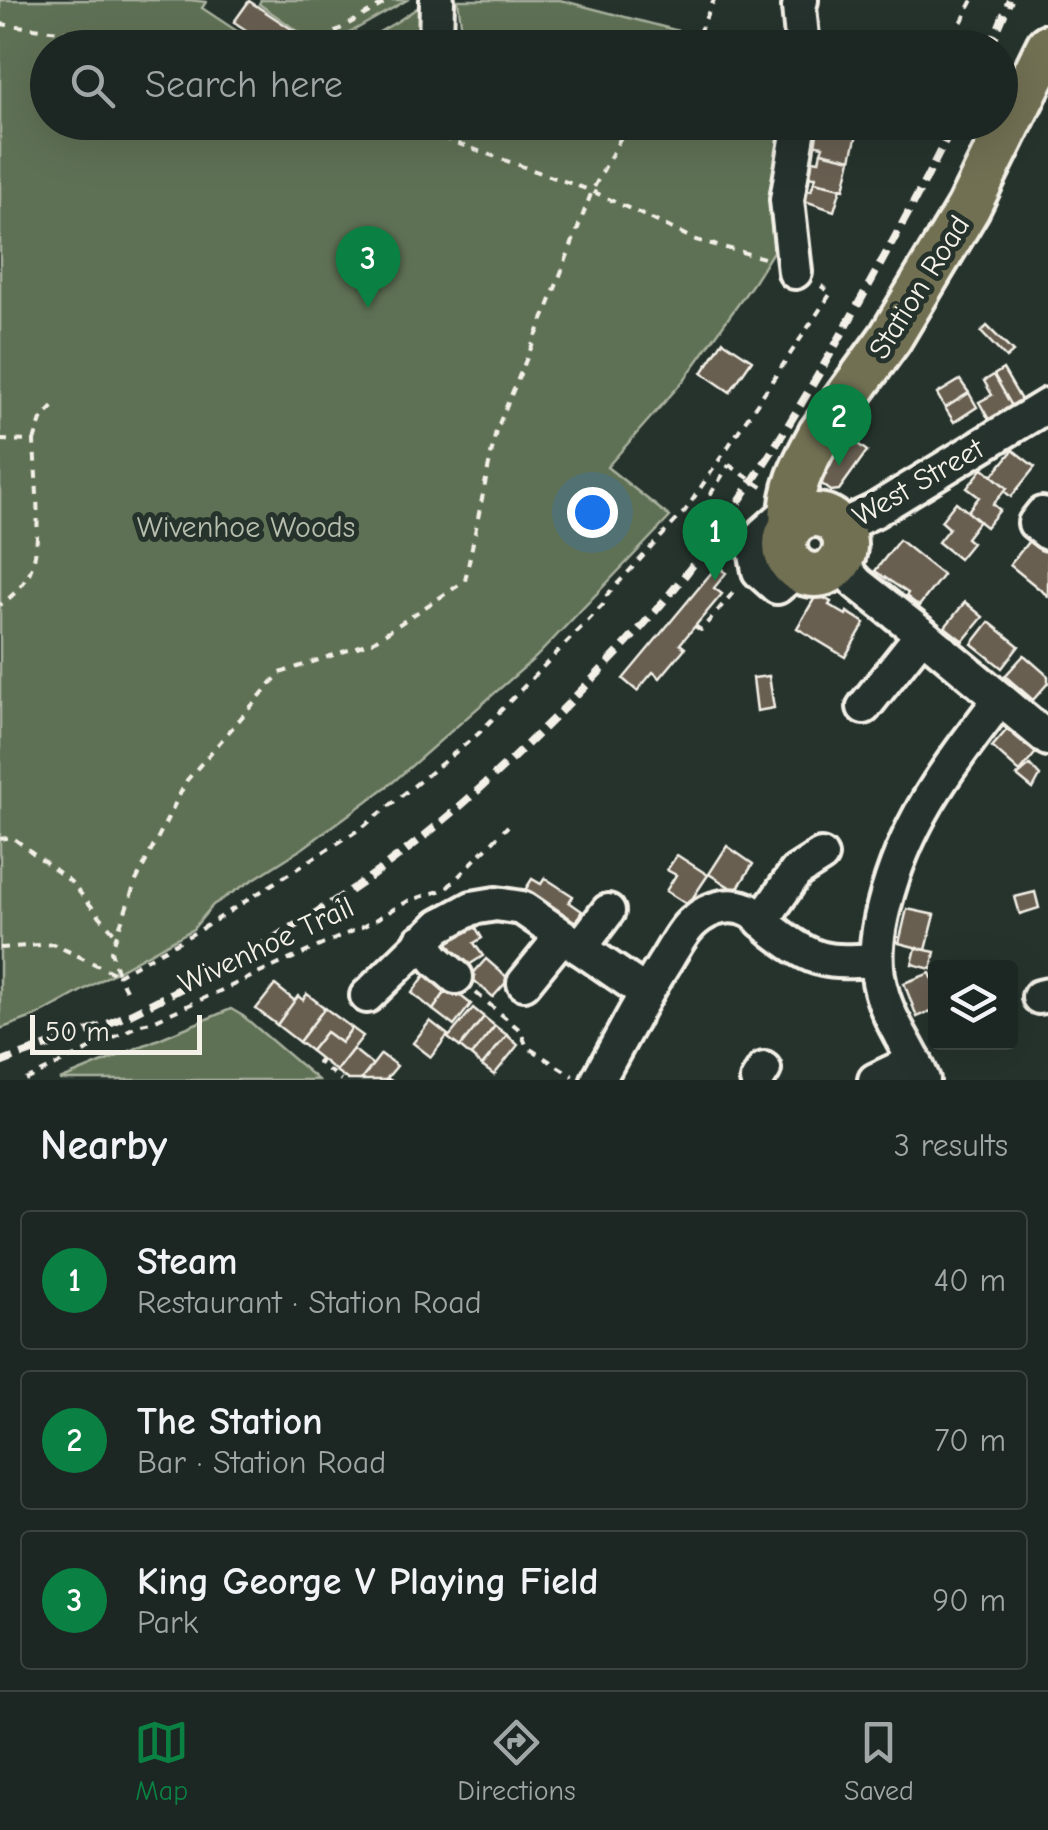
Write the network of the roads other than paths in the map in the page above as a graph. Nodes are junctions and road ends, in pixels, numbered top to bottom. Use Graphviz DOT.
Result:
graph roads {
  1 [pos="437,0"];
  2 [pos="801,0"];
  3 [pos="436,30"];
  4 [pos="801,30"];
  5 [pos="1044,66"];
  6 [pos="1018,115"];
  7 [pos="797,140"];
  8 [pos="1004,140"];
  9 [pos="807,279"];
  10 [pos="1048,405"];
  11 [pos="783,508"];
  12 [pos="840,546"];
  13 [pos="922,634"];
  14 [pos="1000,699"];
  15 [pos="864,708"];
  16 [pos="1043,725"];
  17 [pos="821,856"];
  18 [pos="608,911"];
  19 [pos="762,921"];
  20 [pos="422,942"];
  21 [pos="571,942"];
  22 [pos="876,960"];
  23 [pos="456,977"];
  24 [pos="524,983"];
  25 [pos="646,993"];
  26 [pos="367,996"];
  27 [pos="919,1070"];
  28 [pos="598,1080"];
  29 [pos="875,1080"];
  1 -- 3 [label="street"];
  2 -- 4 [label="street"];
  5 -- 6 [label="main road, Station Road"];
  7 -- 9 [label="street"];
  8 -- 11 [label="main road, Station Road"];
  10 -- 12 [label="street, West Street"];
  11 -- 12 [label="main road"];
  11 -- 12 [label="main road"];
  12 -- 13 [label="street"];
  13 -- 14 [label="street"];
  13 -- 15 [label="street"];
  14 -- 16 [label="street"];
  14 -- 22 [label="street"];
  17 -- 19 [label="street"];
  18 -- 21 [label="street"];
  19 -- 22 [label="street"];
  19 -- 25 [label="street"];
  20 -- 21 [label="street"];
  20 -- 23 [label="street"];
  20 -- 26 [label="street"];
  21 -- 24 [label="street"];
  21 -- 25 [label="street"];
  22 -- 27 [label="street"];
  25 -- 28 [label="street"];
  27 -- 29 [label="street"];
}
